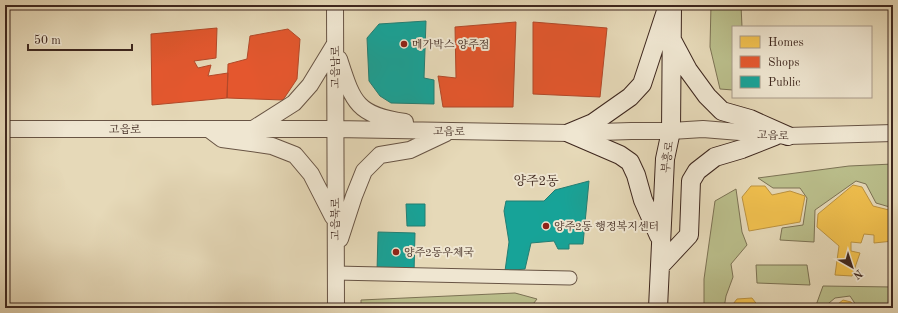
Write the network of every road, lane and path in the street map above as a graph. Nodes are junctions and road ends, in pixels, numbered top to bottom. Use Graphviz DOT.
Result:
graph roads {
  1 [pos="335,5"];
  2 [pos="668,5"];
  3 [pos="672,5"];
  4 [pos="671,38"];
  5 [pos="335,44"];
  6 [pos="5,129"];
  7 [pos="209,129"];
  8 [pos="253,129"];
  9 [pos="334,130"];
  10 [pos="450,131"];
  11 [pos="670,131"];
  12 [pos="466,132"];
  13 [pos="569,133"];
  14 [pos="893,133"];
  15 [pos="781,136"];
  16 [pos="335,220"];
  17 [pos="661,242"];
  18 [pos="335,252"];
  19 [pos="660,266"];
  20 [pos="335,273"];
  21 [pos="570,278"];
  22 [pos="336,308"];
  23 [pos="658,308"];
  1 -- 5 [label="street, 고읍남로"];
  2 -- 13 [label="main road"];
  3 -- 4 [label="main road, 부흥로"];
  4 -- 11 [label="main road, 부흥로"];
  4 -- 15 [label="main road"];
  5 -- 8 [label="street"];
  5 -- 9 [label="street, 고읍남로"];
  5 -- 12 [label="street"];
  6 -- 7 [label="street, 고읍로"];
  7 -- 8 [label="street, 고읍로"];
  7 -- 16 [label="street"];
  8 -- 9 [label="street, 고읍로"];
  9 -- 10 [label="street, 고읍로"];
  9 -- 16 [label="street, 고읍북로"];
  10 -- 12 [label="street, 고읍로"];
  10 -- 18 [label="street"];
  11 -- 13 [label="street, 고읍로"];
  11 -- 15 [label="street, 고읍로"];
  11 -- 17 [label="main road, 부흥로"];
  12 -- 13 [label="street, 고읍로"];
  13 -- 17 [label="main road"];
  14 -- 15 [label="street, 고읍로"];
  15 -- 19 [label="main road"];
  16 -- 18 [label="street, 고읍북로"];
  17 -- 19 [label="main road, 부흥로"];
  18 -- 20 [label="street, 고읍북로"];
  19 -- 23 [label="main road, 부흥로"];
  20 -- 21 [label="street"];
  20 -- 22 [label="street, 고읍북로"];
}
